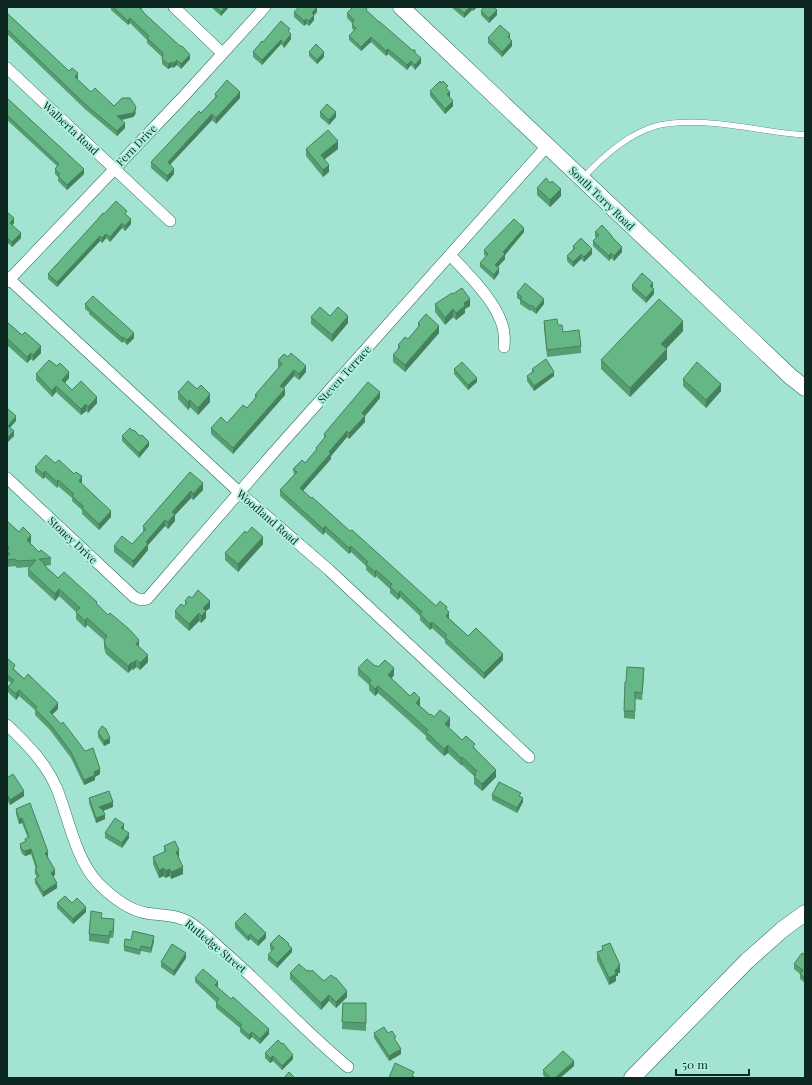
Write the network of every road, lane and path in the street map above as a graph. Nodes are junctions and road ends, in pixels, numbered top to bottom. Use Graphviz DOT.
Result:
graph roads {
  1 [pos="174,7"];
  2 [pos="265,7"];
  3 [pos="401,7"];
  4 [pos="222,54"];
  5 [pos="7,68"];
  6 [pos="805,135"];
  7 [pos="548,145"];
  8 [pos="114,169"];
  9 [pos="582,179"];
  10 [pos="170,221"];
  11 [pos="450,255"];
  12 [pos="8,280"];
  13 [pos="504,347"];
  14 [pos="805,388"];
  15 [pos="7,478"];
  16 [pos="240,493"];
  17 [pos="141,600"];
  18 [pos="7,725"];
  19 [pos="529,757"];
  20 [pos="805,914"];
  21 [pos="348,1067"];
  22 [pos="632,1078"];
  1 -- 4 [label="street"];
  2 -- 4 [label="street, Fern Drive"];
  3 -- 7 [label="street, South Terry Road"];
  4 -- 8 [label="street, Fern Drive"];
  5 -- 8 [label="street, Walberta Road"];
  6 -- 9 [label="lane"];
  7 -- 9 [label="street, South Terry Road"];
  7 -- 11 [label="street, Steven Terrace"];
  8 -- 10 [label="street, Walberta Road"];
  8 -- 12 [label="street, Fern Drive"];
  9 -- 14 [label="street, South Terry Road"];
  11 -- 13 [label="street"];
  11 -- 16 [label="street, Steven Terrace"];
  12 -- 16 [label="street, Woodland Road"];
  15 -- 17 [label="street, Stoney Drive"];
  16 -- 17 [label="street, Steven Terrace"];
  16 -- 19 [label="street, Woodland Road"];
  18 -- 21 [label="street, Rutledge Street"];
  20 -- 22 [label="street"];
}
